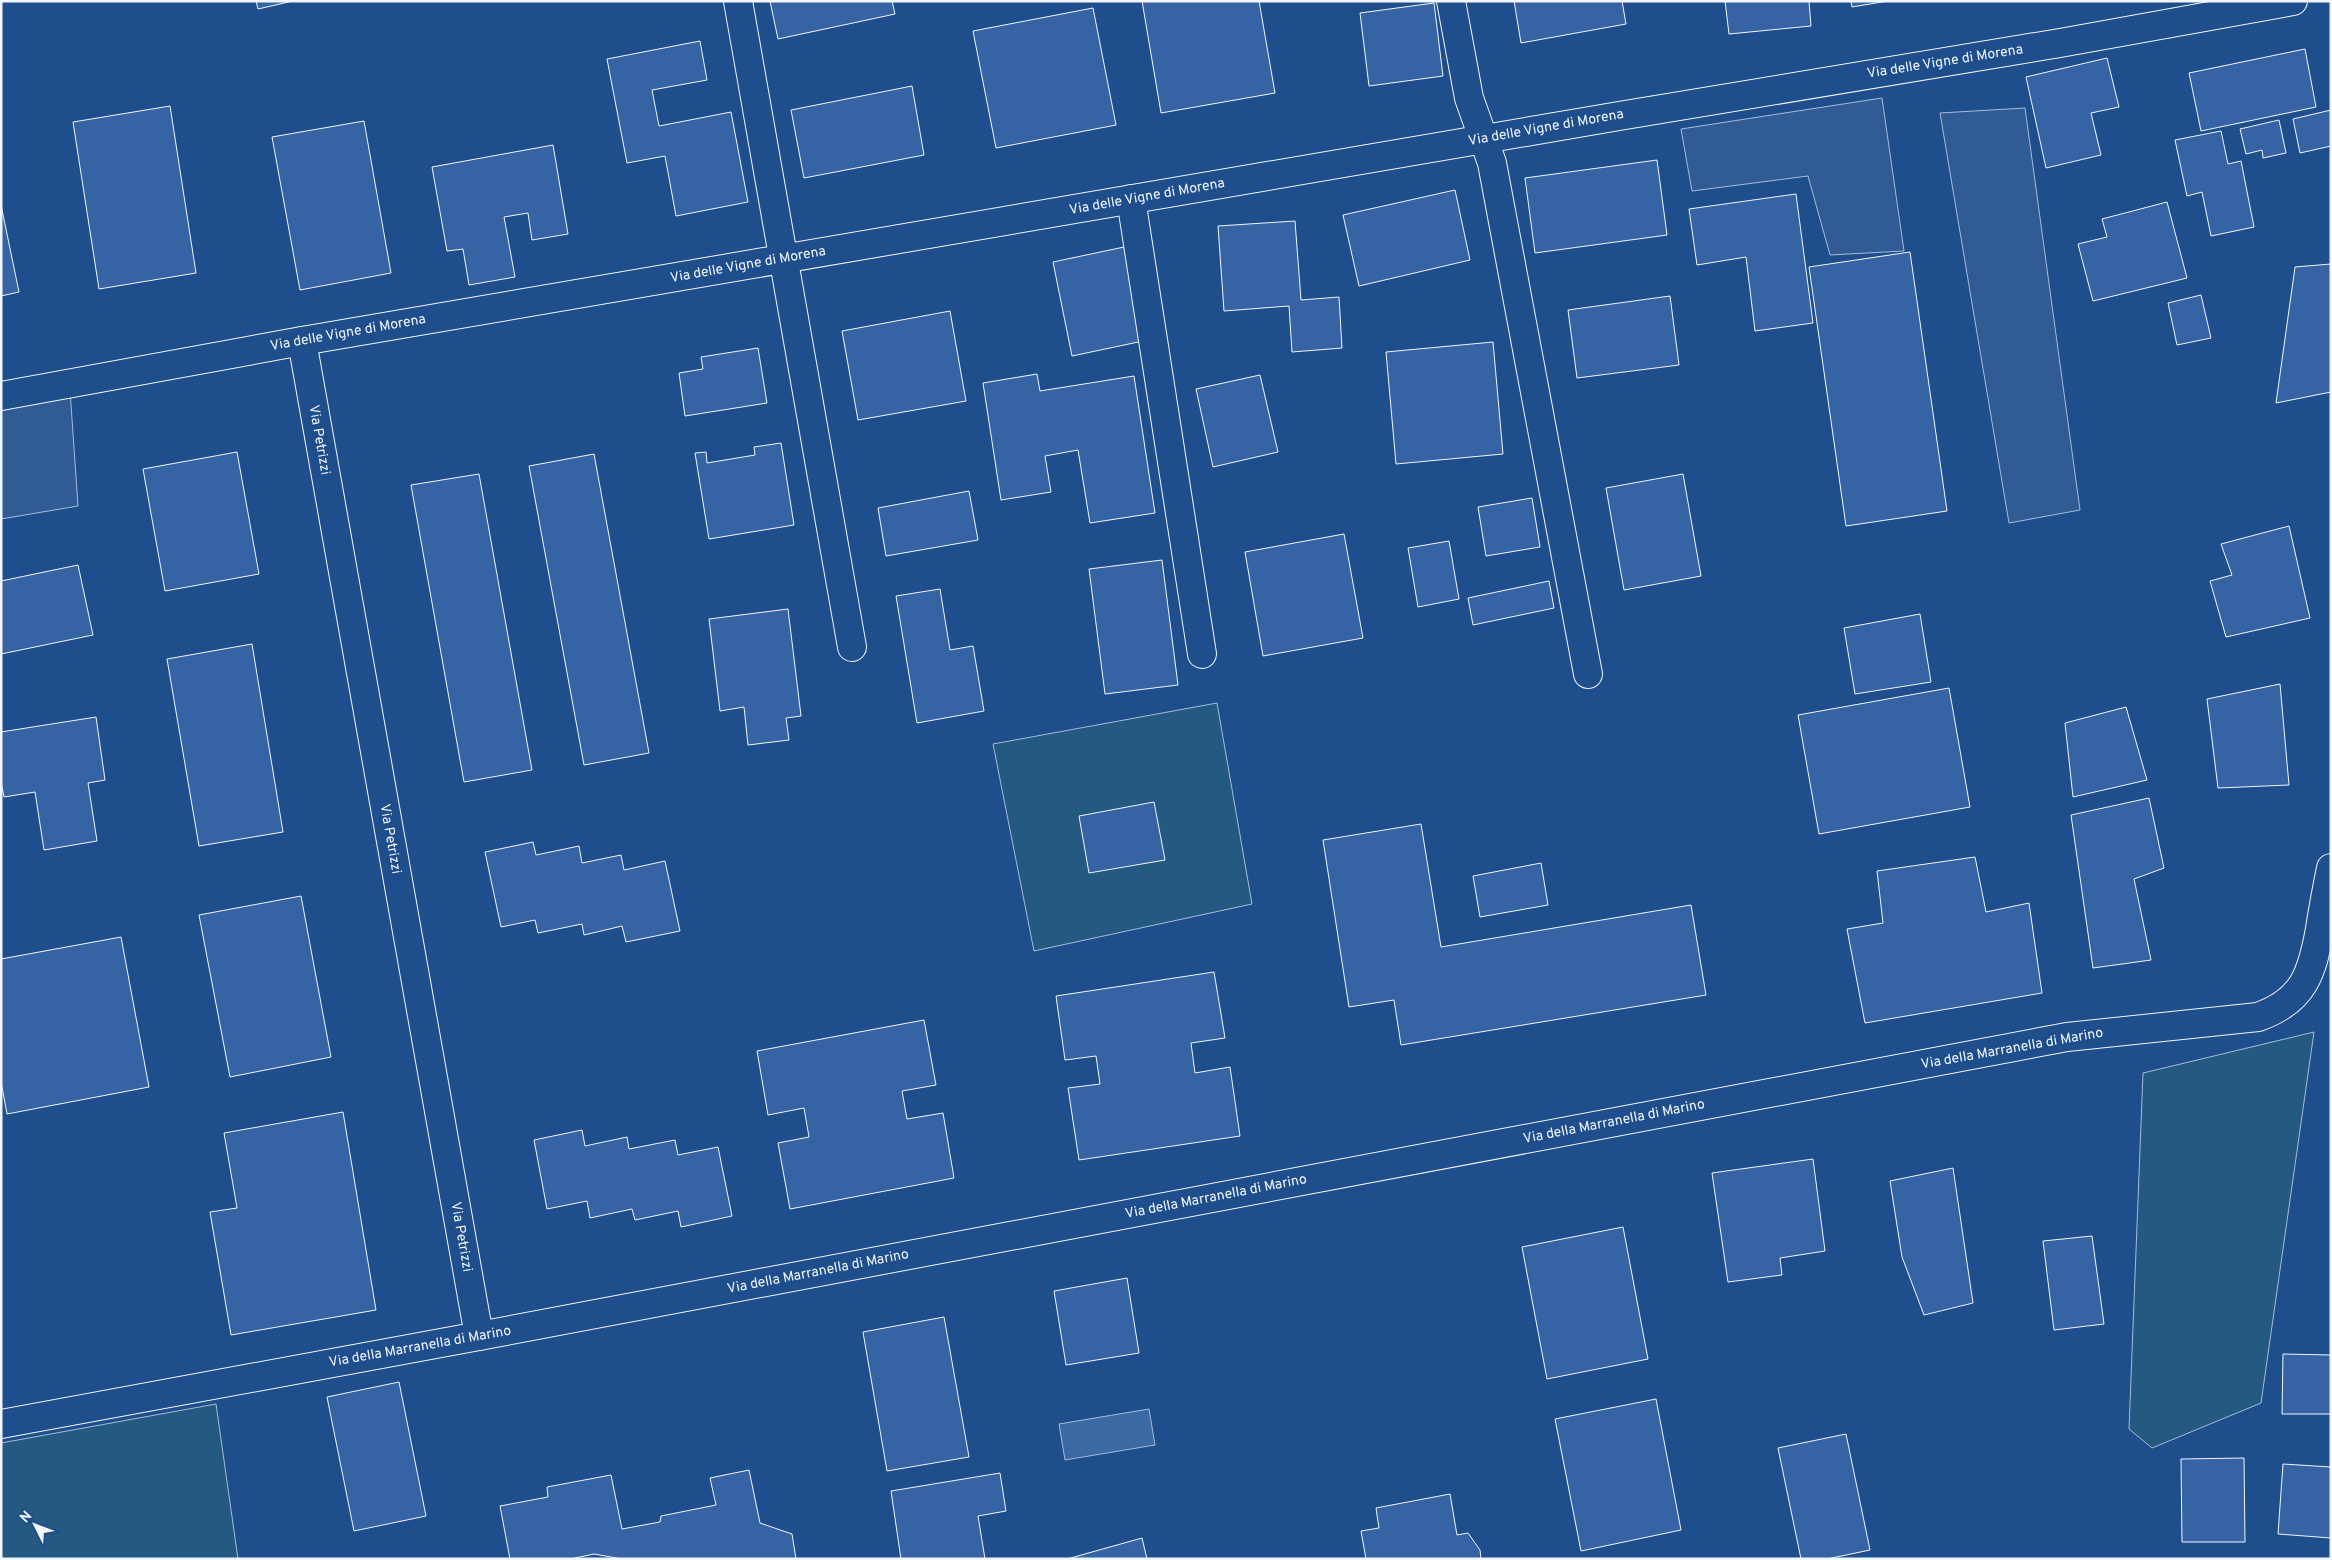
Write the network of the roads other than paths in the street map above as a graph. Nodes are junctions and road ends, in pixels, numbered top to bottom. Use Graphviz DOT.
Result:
graph roads {
  1 [pos="738,1"];
  2 [pos="1451,1"];
  3 [pos="2293,1"];
  4 [pos="2233,7"];
  5 [pos="1483,139"];
  6 [pos="1131,200"];
  7 [pos="784,259"];
  8 [pos="302,341"];
  9 [pos="1,396"];
  10 [pos="852,647"];
  11 [pos="1202,654"];
  12 [pos="1588,674"];
  13 [pos="2331,868"];
  14 [pos="478,1336"];
  15 [pos="1,1424"];
  1 -- 7 [label="street"];
  2 -- 5 [label="street"];
  3 -- 4 [label="street, Via delle Vigne di Morena"];
  4 -- 5 [label="street, Via delle Vigne di Morena"];
  5 -- 6 [label="street, Via delle Vigne di Morena"];
  5 -- 12 [label="street"];
  6 -- 7 [label="street, Via delle Vigne di Morena"];
  6 -- 11 [label="street"];
  7 -- 8 [label="street, Via delle Vigne di Morena"];
  7 -- 10 [label="street"];
  8 -- 9 [label="street, Via delle Vigne di Morena"];
  8 -- 14 [label="street, Via Petrizzi"];
  13 -- 14 [label="street, Via della Marranella di Marino"];
  14 -- 15 [label="street, Via della Marranella di Marino"];
}
